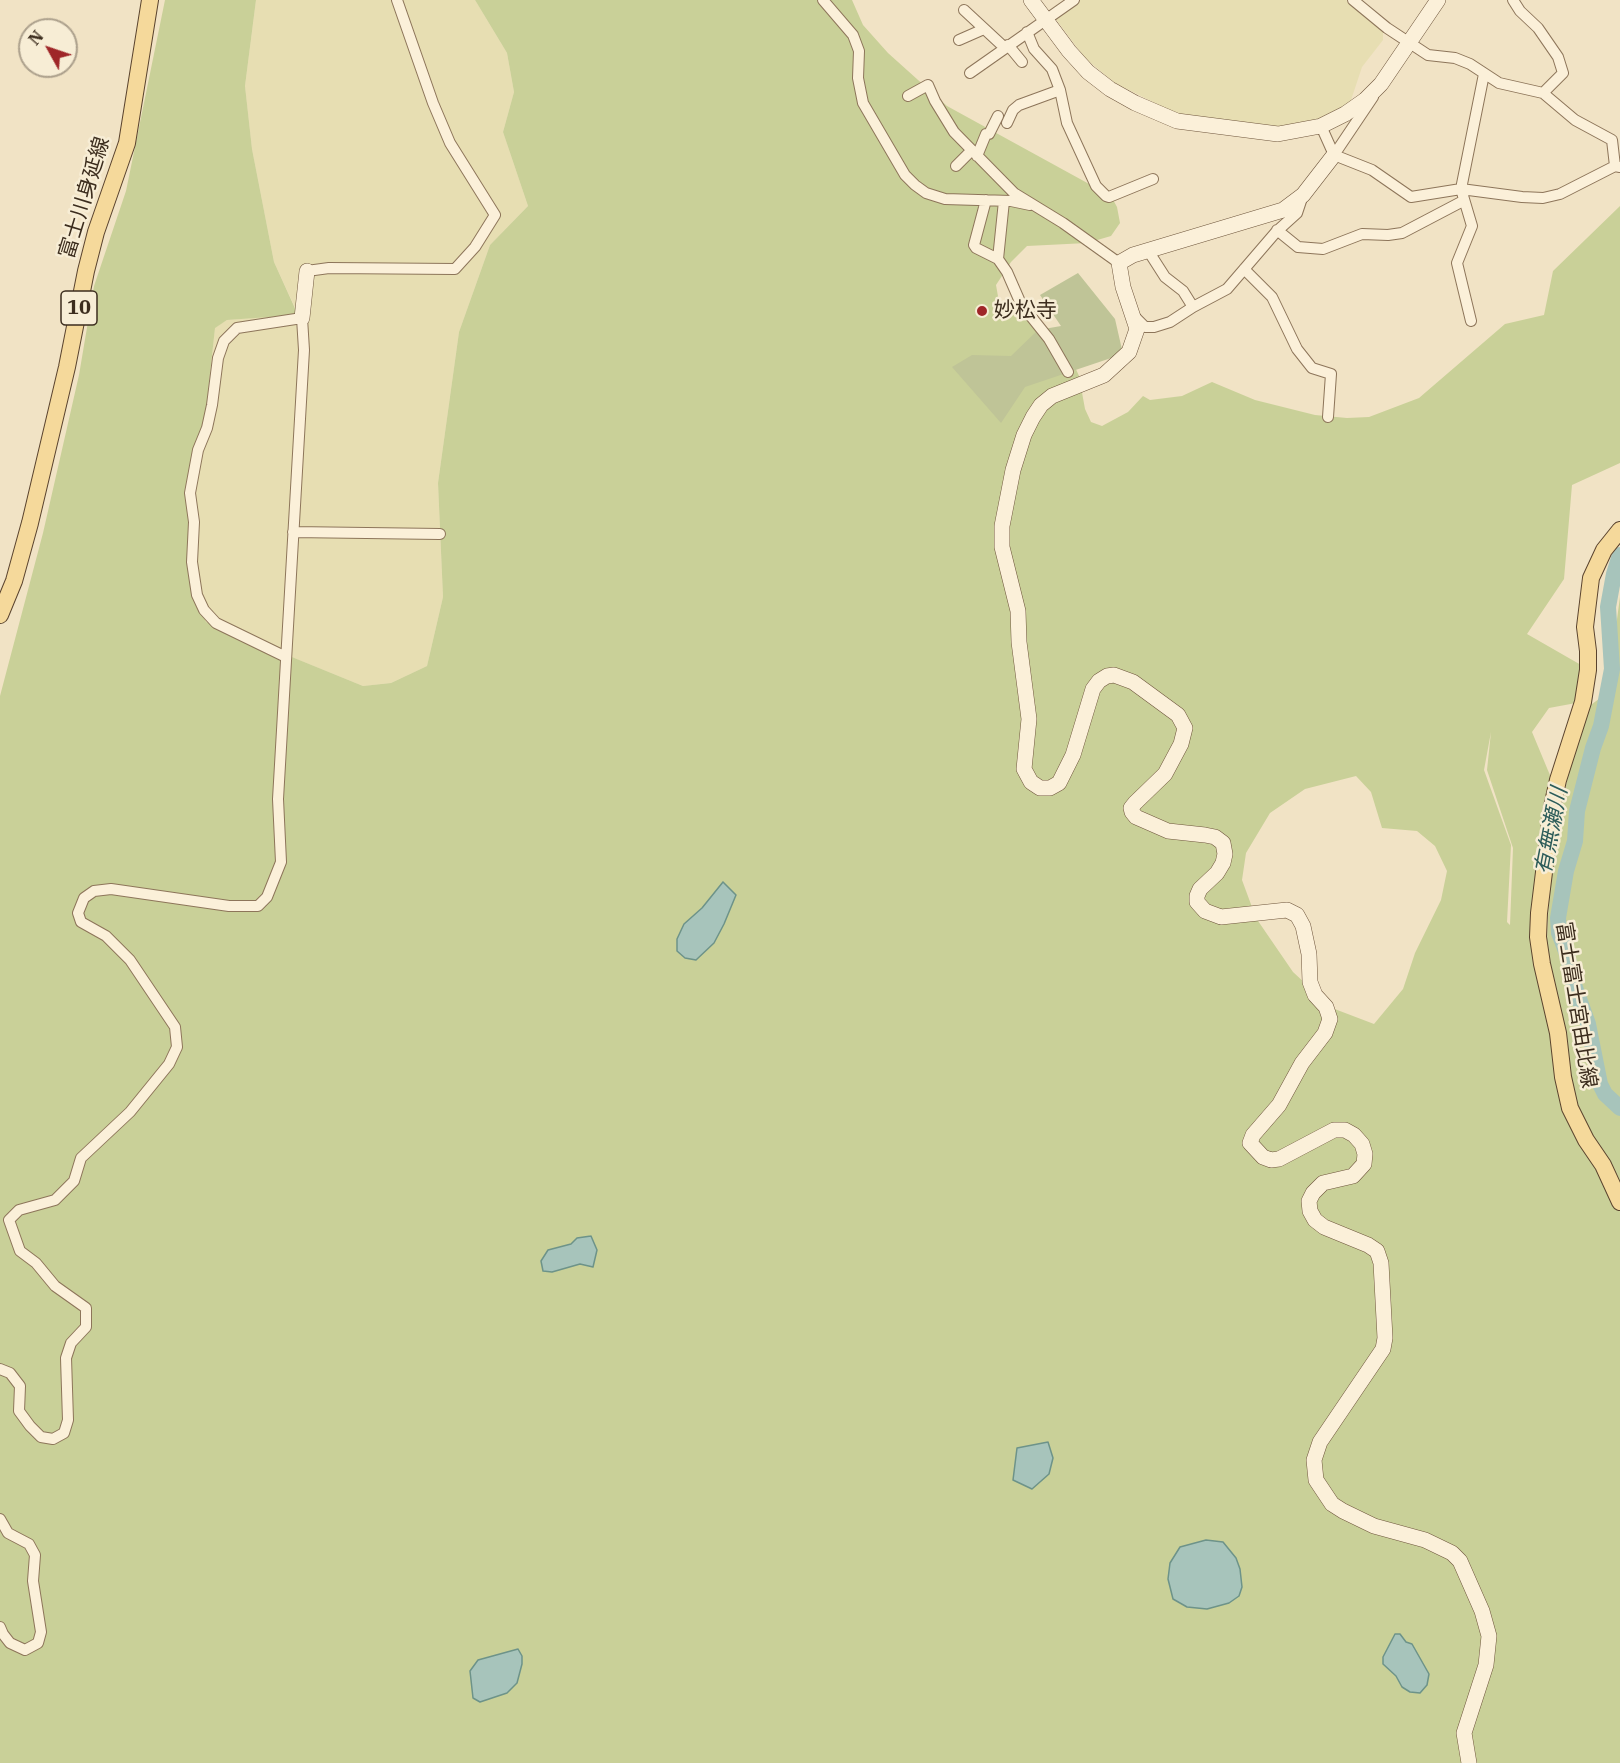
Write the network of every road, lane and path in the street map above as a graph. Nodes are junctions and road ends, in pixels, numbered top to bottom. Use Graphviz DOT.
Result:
graph roads {
  1 [pos="150,0"];
  2 [pos="397,0"];
  3 [pos="823,0"];
  4 [pos="1031,0"];
  5 [pos="1074,0"];
  6 [pos="1353,0"];
  7 [pos="1438,0"];
  8 [pos="1513,0"];
  9 [pos="963,10"];
  10 [pos="1046,19"];
  11 [pos="984,28"];
  12 [pos="1028,32"];
  13 [pos="959,40"];
  14 [pos="1408,43"];
  15 [pos="1007,46"];
  16 [pos="1022,62"];
  17 [pos="970,73"];
  18 [pos="1484,74"];
  19 [pos="1381,84"];
  20 [pos="1060,90"];
  21 [pos="1543,93"];
  22 [pos="908,96"];
  23 [pos="1321,126"];
  24 [pos="974,153"];
  25 [pos="1334,155"];
  26 [pos="956,166"];
  27 [pos="1618,167"];
  28 [pos="1154,179"];
  29 [pos="1461,189"];
  30 [pos="1303,195"];
  31 [pos="986,200"];
  32 [pos="1004,201"];
  33 [pos="1464,201"];
  34 [pos="1030,205"];
  35 [pos="1277,230"];
  36 [pos="1149,252"];
  37 [pos="998,259"];
  38 [pos="1119,263"];
  39 [pos="1244,269"];
  40 [pos="307,271"];
  41 [pos="1193,307"];
  42 [pos="1130,312"];
  43 [pos="302,318"];
  44 [pos="1471,321"];
  45 [pos="1068,372"];
  46 [pos="1328,417"];
  47 [pos="1620,530"];
  48 [pos="293,531"];
  49 [pos="440,534"];
  50 [pos="0,615"];
  51 [pos="286,657"];
  52 [pos="1620,1202"];
  53 [pos="0,1369"];
  54 [pos="0,1518"];
  55 [pos="0,1627"];
  56 [pos="1469,1763"];
  1 -- 50 [label="main road, 富士川身延線 / 10"];
  2 -- 40 [label="street"];
  3 -- 31 [label="street"];
  4 -- 10 [label="street"];
  5 -- 10 [label="street"];
  6 -- 14 [label="street"];
  7 -- 14 [label="street"];
  8 -- 21 [label="street"];
  9 -- 11 [label="street"];
  10 -- 12 [label="street"];
  10 -- 23 [label="street"];
  11 -- 13 [label="street"];
  11 -- 15 [label="street"];
  12 -- 15 [label="street"];
  12 -- 20 [label="street"];
  14 -- 18 [label="street"];
  14 -- 19 [label="street"];
  15 -- 16 [label="street"];
  15 -- 17 [label="street"];
  18 -- 21 [label="street"];
  18 -- 29 [label="street"];
  19 -- 23 [label="street"];
  19 -- 25 [label="street"];
  20 -- 24 [label="street"];
  20 -- 28 [label="street"];
  21 -- 27 [label="street"];
  22 -- 24 [label="street"];
  23 -- 25 [label="street"];
  24 -- 26 [label="street"];
  24 -- 34 [label="street"];
  25 -- 29 [label="street"];
  25 -- 30 [label="street"];
  27 -- 29 [label="street"];
  29 -- 33 [label="street"];
  30 -- 35 [label="street"];
  30 -- 36 [label="street"];
  31 -- 32 [label="street"];
  31 -- 37 [label="street"];
  32 -- 34 [label="street"];
  32 -- 37 [label="street"];
  33 -- 35 [label="street"];
  33 -- 44 [label="street"];
  34 -- 38 [label="street"];
  35 -- 39 [label="street"];
  36 -- 38 [label="street"];
  36 -- 41 [label="street"];
  37 -- 45 [label="street"];
  38 -- 42 [label="street"];
  39 -- 41 [label="street"];
  39 -- 46 [label="street"];
  40 -- 43 [label="street"];
  41 -- 42 [label="street"];
  42 -- 56 [label="street"];
  43 -- 48 [label="street"];
  43 -- 51 [label="street"];
  47 -- 52 [label="main road, 富士富士宮由比線"];
  48 -- 49 [label="street"];
  48 -- 51 [label="street"];
  51 -- 53 [label="street"];
  54 -- 55 [label="street"];
}
